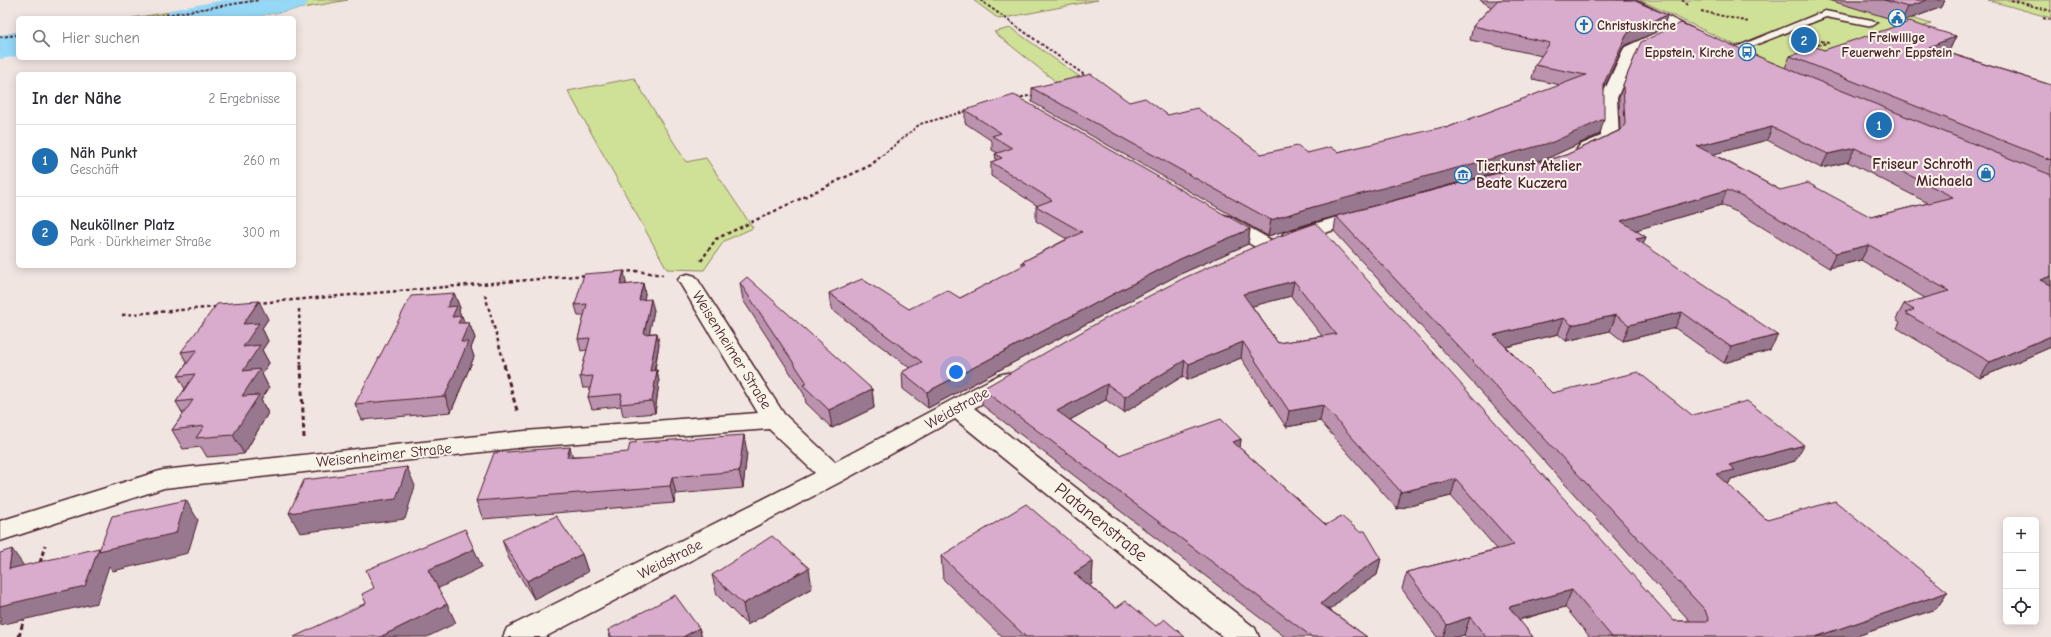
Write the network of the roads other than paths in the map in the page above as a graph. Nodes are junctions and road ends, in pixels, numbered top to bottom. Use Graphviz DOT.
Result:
graph roads {
  1 [pos="1624,0"];
  2 [pos="1872,23"];
  3 [pos="1676,28"];
  4 [pos="1729,52"];
  5 [pos="1749,60"];
  6 [pos="1569,157"];
  7 [pos="1387,209"];
  8 [pos="1211,213"];
  9 [pos="1266,245"];
  10 [pos="1244,254"];
  11 [pos="688,280"];
  12 [pos="1027,369"];
  13 [pos="958,408"];
  14 [pos="775,420"];
  15 [pos="833,475"];
  16 [pos="0,531"];
  17 [pos="518,637"];
  18 [pos="1244,637"];
  1 -- 3 [label="street"];
  2 -- 4 [label="lane"];
  3 -- 4 [label="street"];
  3 -- 6 [label="street"];
  4 -- 5 [label="street"];
  7 -- 9 [label="street"];
  8 -- 9 [label="street"];
  9 -- 10 [label="street"];
  11 -- 14 [label="street, Weisenheimer Straße"];
  12 -- 13 [label="street, Weidstraße"];
  13 -- 15 [label="street, Weidstraße"];
  13 -- 18 [label="street, Platanenstraße"];
  14 -- 15 [label="street, Weisenheimer Straße"];
  14 -- 16 [label="street, Weisenheimer Straße"];
  15 -- 17 [label="street, Weidstraße"];
}
